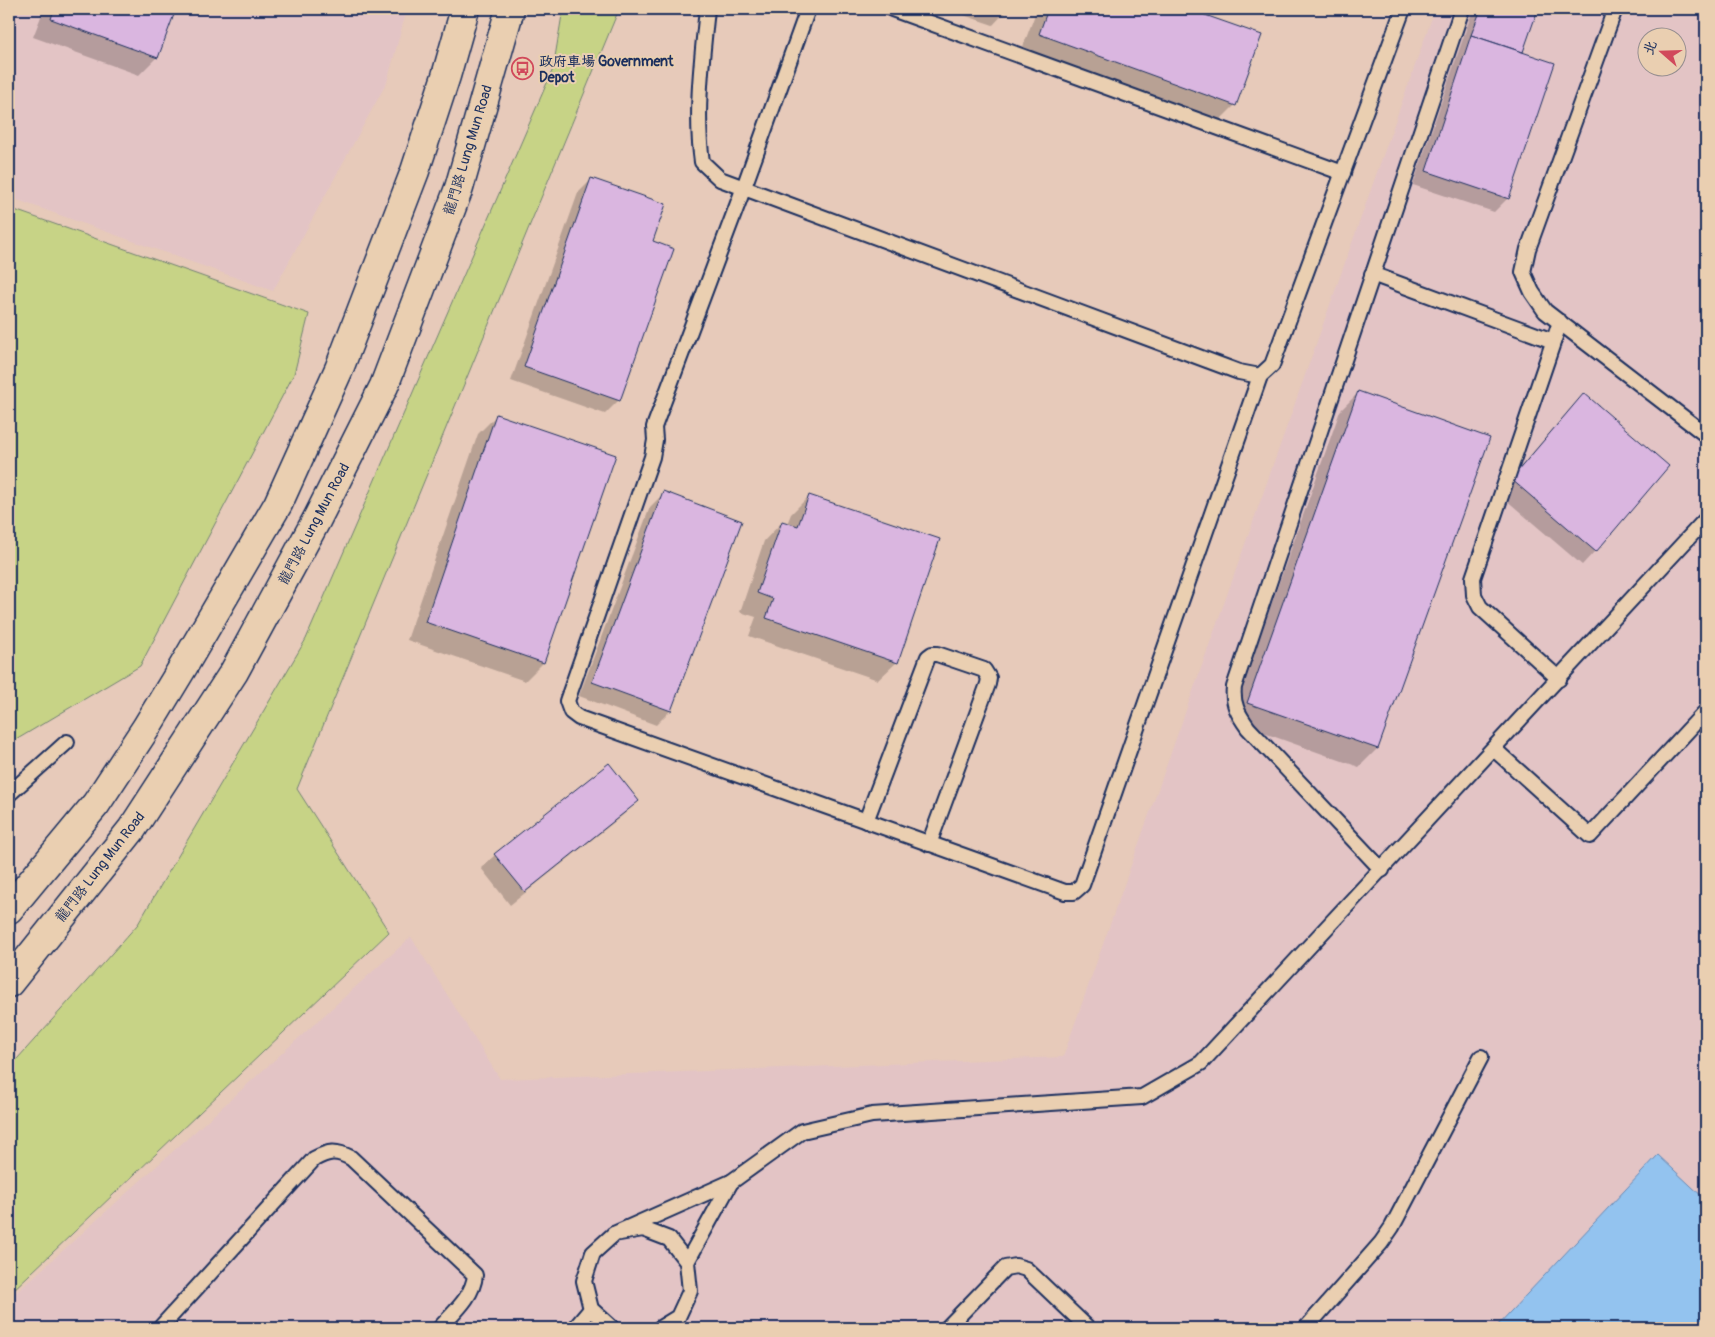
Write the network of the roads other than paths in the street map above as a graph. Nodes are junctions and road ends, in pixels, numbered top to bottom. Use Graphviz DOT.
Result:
graph roads {
  1 [pos="465,9"];
  2 [pos="510,9"];
  3 [pos="707,9"];
  4 [pos="808,9"];
  5 [pos="892,9"];
  6 [pos="1403,9"];
  7 [pos="1462,9"];
  8 [pos="1615,9"];
  9 [pos="1342,173"];
  10 [pos="744,187"];
  11 [pos="1372,274"];
  12 [pos="1560,322"];
  13 [pos="1553,341"];
  14 [pos="1260,376"];
  15 [pos="1706,435"];
  16 [pos="1706,519"];
  17 [pos="1559,679"];
  18 [pos="1706,711"];
  19 [pos="67,742"];
  20 [pos="1494,749"];
  21 [pos="9,794"];
  22 [pos="866,821"];
  23 [pos="929,844"];
  24 [pos="1382,870"];
  25 [pos="9,909"];
  26 [pos="9,983"];
  27 [pos="1481,1057"];
  28 [pos="731,1182"];
  29 [pos="614,1234"];
  30 [pos="687,1262"];
  31 [pos="591,1309"];
  32 [pos="679,1322"];
  33 [pos="160,1328"];
  34 [pos="440,1328"];
  35 [pos="575,1328"];
  36 [pos="612,1328"];
  37 [pos="660,1328"];
  38 [pos="947,1328"];
  39 [pos="1088,1328"];
  40 [pos="1306,1328"];
  1 -- 25 [label="main road"];
  2 -- 26 [label="main road, 龍門路 Lung Mun Road"];
  3 -- 10 [label="lane"];
  4 -- 10 [label="lane"];
  5 -- 9 [label="lane"];
  6 -- 9 [label="lane"];
  7 -- 11 [label="lane"];
  8 -- 12 [label="lane"];
  9 -- 14 [label="lane"];
  10 -- 14 [label="lane"];
  10 -- 22 [label="lane"];
  11 -- 13 [label="lane"];
  11 -- 24 [label="lane"];
  12 -- 13 [label="lane"];
  12 -- 15 [label="lane"];
  13 -- 17 [label="lane"];
  14 -- 23 [label="lane"];
  16 -- 17 [label="lane"];
  17 -- 20 [label="lane"];
  18 -- 20 [label="lane"];
  19 -- 21 [label="lane"];
  20 -- 24 [label="lane"];
  22 -- 23 [label="lane"];
  22 -- 23 [label="lane"];
  24 -- 28 [label="lane"];
  27 -- 40 [label="lane"];
  28 -- 29 [label="lane"];
  28 -- 30 [label="lane"];
  29 -- 30 [label="lane"];
  29 -- 31 [label="lane"];
  30 -- 32 [label="lane"];
  31 -- 35 [label="lane"];
  31 -- 36 [label="lane"];
  32 -- 37 [label="lane"];
  33 -- 34 [label="lane"];
  38 -- 39 [label="lane"];
}
